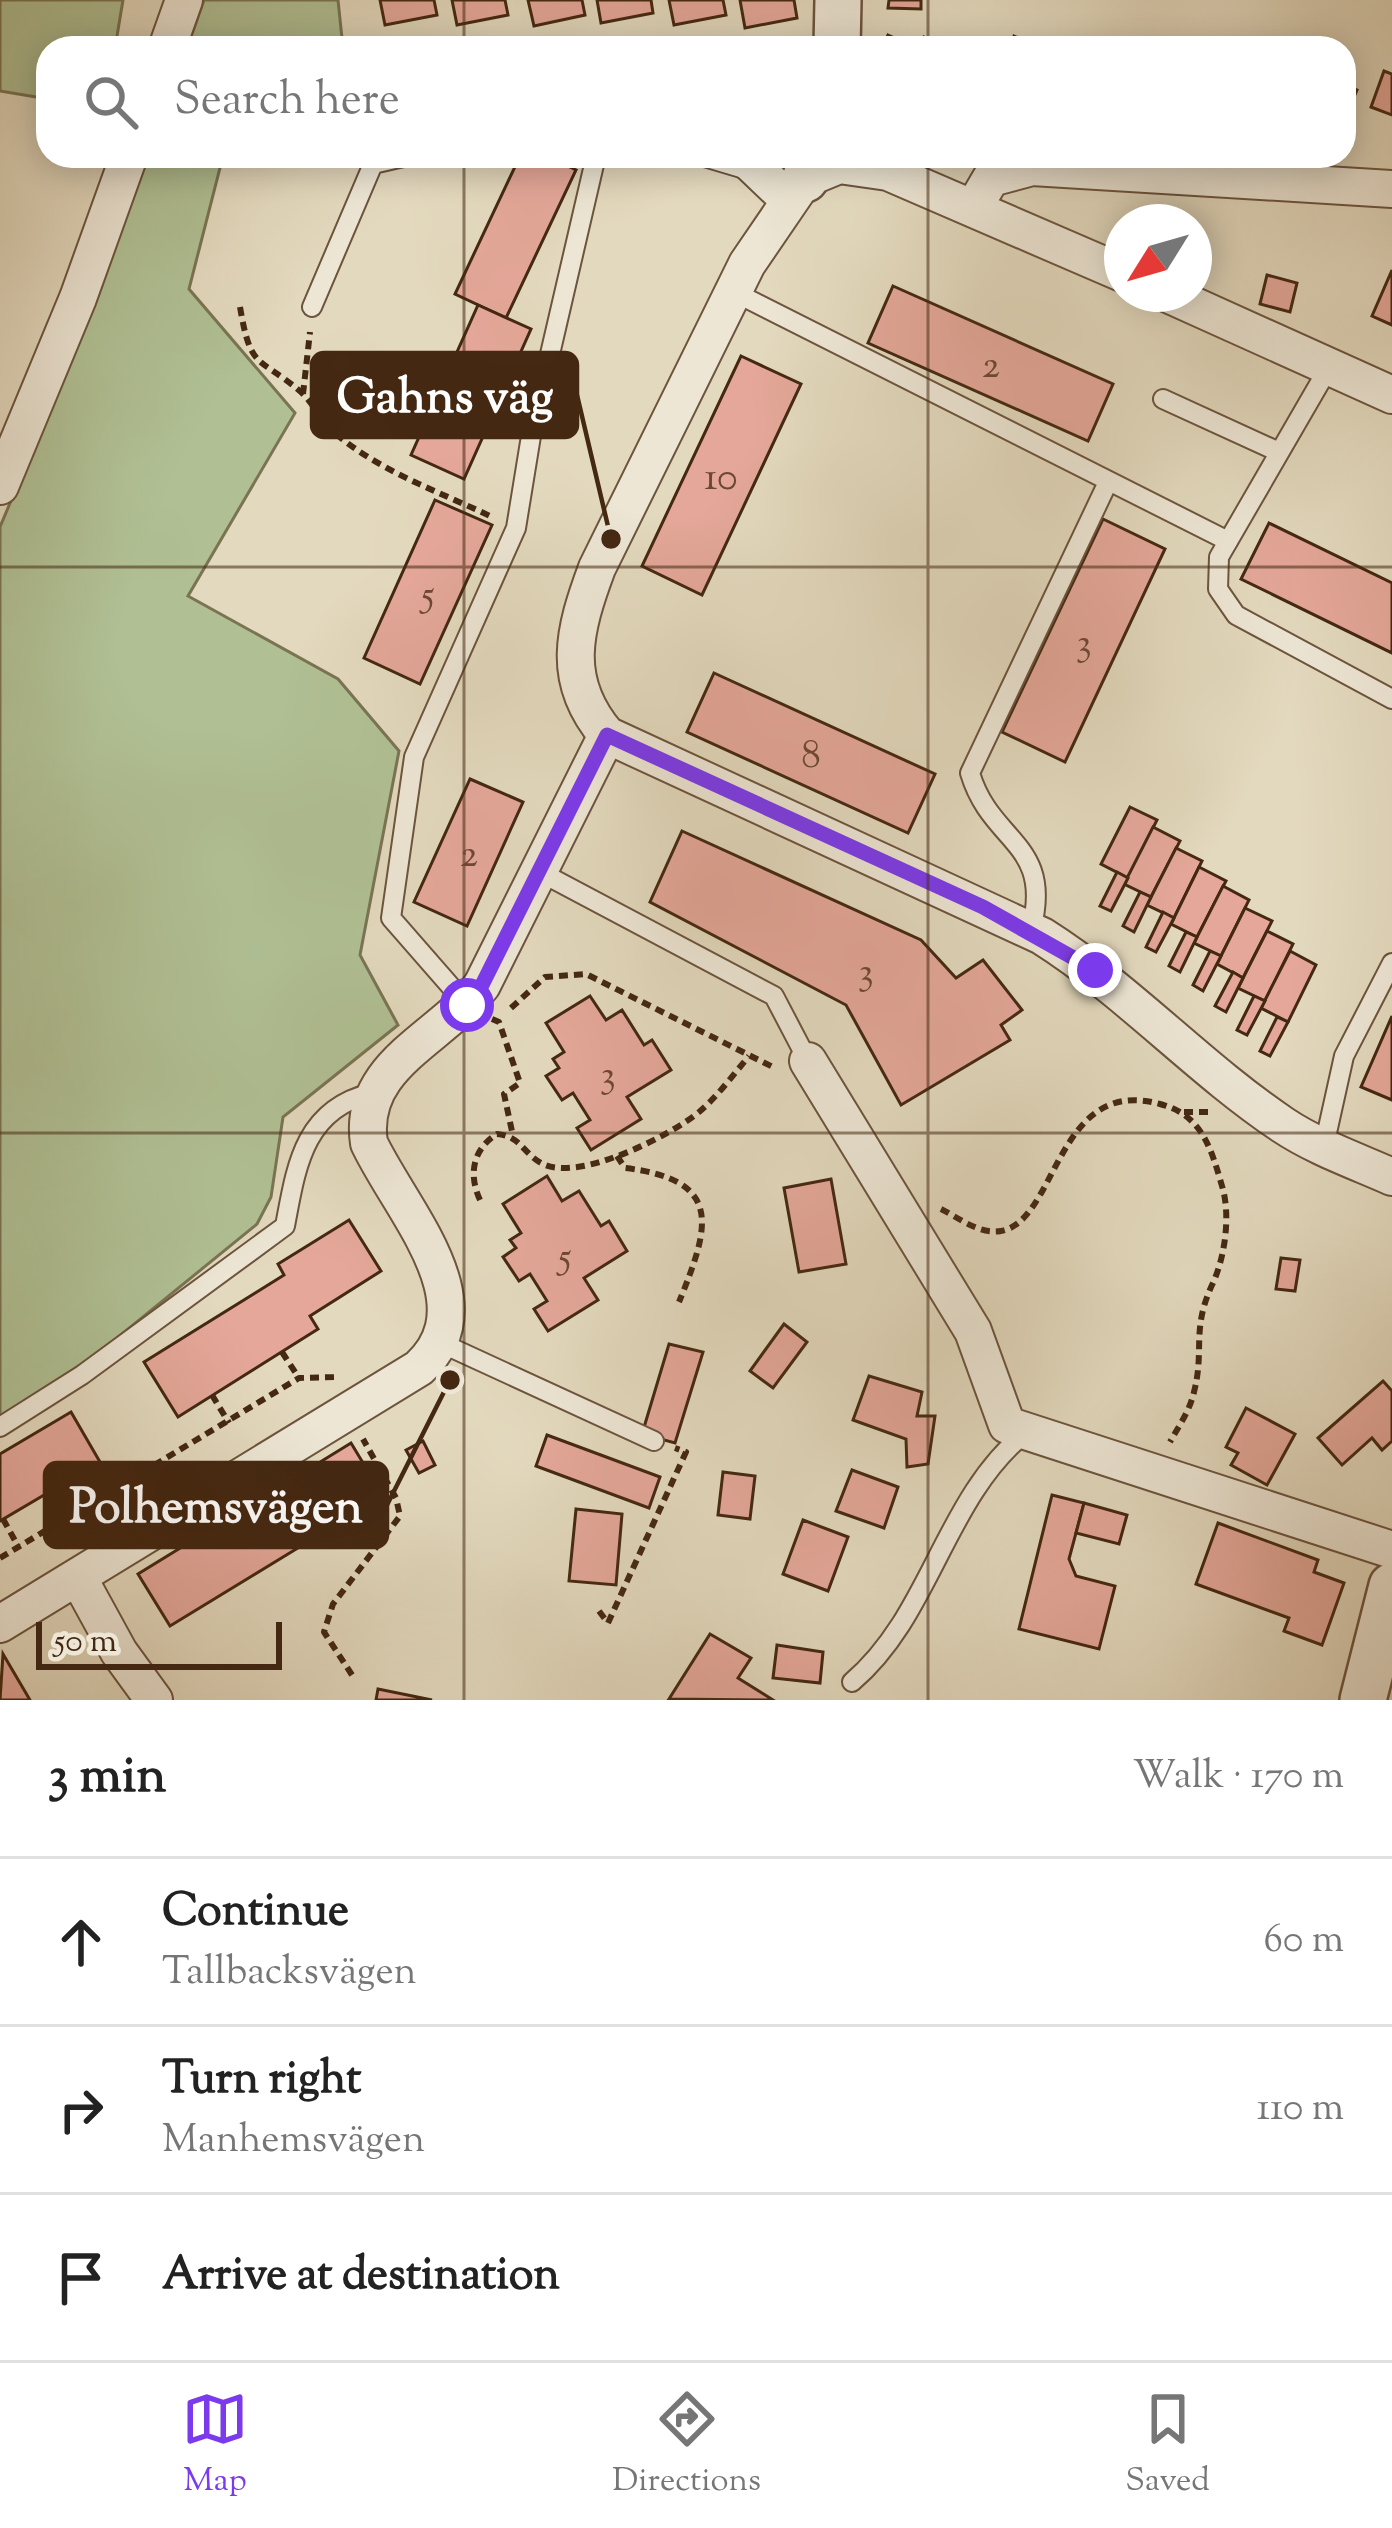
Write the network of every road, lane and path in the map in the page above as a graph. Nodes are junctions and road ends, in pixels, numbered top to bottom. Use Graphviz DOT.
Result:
graph roads {
  1 [pos="184,0"];
  2 [pos="838,0"];
  3 [pos="171,36"];
  4 [pos="837,36"];
  5 [pos="125,168"];
  6 [pos="371,168"];
  7 [pos="593,168"];
  8 [pos="764,168"];
  9 [pos="834,168"];
  10 [pos="868,168"];
  11 [pos="1028,168"];
  12 [pos="1048,168"];
  13 [pos="803,178"];
  14 [pos="1392,189"];
  15 [pos="974,206"];
  16 [pos="1104,265"];
  17 [pos="734,292"];
  18 [pos="240,307"];
  19 [pos="313,307"];
  20 [pos="1208,312"];
  21 [pos="1329,367"];
  22 [pos="303,394"];
  23 [pos="1392,395"];
  24 [pos="1163,399"];
  25 [pos="1279,452"];
  26 [pos="1108,482"];
  27 [pos="0,486"];
  28 [pos="516,528"];
  29 [pos="1228,541"];
  30 [pos="1392,699"];
  31 [pos="607,735"];
  32 [pos="540,872"];
  33 [pos="1031,930"];
  34 [pos="1392,963"];
  35 [pos="483,1014"];
  36 [pos="749,1056"];
  37 [pos="818,1076"];
  38 [pos="372,1093"];
  39 [pos="513,1136"];
  40 [pos="1324,1146"];
  41 [pos="617,1156"];
  42 [pos="1392,1177"];
  43 [pos="881,1179"];
  44 [pos="480,1200"];
  45 [pos="679,1302"];
  46 [pos="441,1343"];
  47 [pos="282,1352"];
  48 [pos="299,1378"];
  49 [pos="389,1386"];
  50 [pos="212,1395"];
  51 [pos="346,1412"];
  52 [pos="229,1423"];
  53 [pos="0,1427"];
  54 [pos="1025,1433"];
  55 [pos="654,1442"];
  56 [pos="1150,1468"];
  57 [pos="69,1480"];
  58 [pos="85,1508"];
  59 [pos="3,1519"];
  60 [pos="18,1546"];
  61 [pos="1392,1550"];
  62 [pos="0,1558"];
  63 [pos="79,1579"];
  64 [pos="1392,1586"];
  65 [pos="599,1610"];
  66 [pos="0,1624"];
  67 [pos="352,1675"];
  68 [pos="852,1682"];
  69 [pos="154,1700"];
  70 [pos="1363,1700"];
  1 -- 3 [label="street"];
  2 -- 4 [label="street"];
  5 -- 27 [label="street"];
  6 -- 19 [label="lane"];
  7 -- 28 [label="lane"];
  8 -- 13 [label="street"];
  9 -- 13 [label="street"];
  10 -- 15 [label="street"];
  11 -- 15 [label="street"];
  12 -- 14 [label="street"];
  13 -- 17 [label="street"];
  15 -- 16 [label="street"];
  17 -- 26 [label="lane"];
  17 -- 31 [label="street"];
  18 -- 22 [label="path"];
  19 -- 22 [label="path"];
  20 -- 21 [label="street"];
  21 -- 23 [label="street"];
  21 -- 25 [label="lane"];
  22 -- 28 [label="path"];
  24 -- 25 [label="lane"];
  25 -- 29 [label="lane"];
  26 -- 29 [label="lane"];
  26 -- 33 [label="lane"];
  28 -- 35 [label="lane"];
  29 -- 30 [label="lane"];
  31 -- 32 [label="street"];
  31 -- 33 [label="street"];
  32 -- 35 [label="street"];
  32 -- 37 [label="lane"];
  33 -- 40 [label="street"];
  34 -- 40 [label="lane"];
  35 -- 36 [label="path"];
  35 -- 38 [label="street"];
  35 -- 39 [label="path"];
  36 -- 37 [label="path"];
  36 -- 41 [label="path"];
  37 -- 43 [label="street"];
  38 -- 46 [label="street"];
  38 -- 53 [label="lane"];
  39 -- 41 [label="path"];
  39 -- 44 [label="path"];
  40 -- 42 [label="street"];
  41 -- 45 [label="path"];
  43 -- 54 [label="street"];
  43 -- 56 [label="path"];
  46 -- 49 [label="street"];
  46 -- 55 [label="lane"];
  47 -- 48 [label="path"];
  48 -- 49 [label="path"];
  48 -- 52 [label="path"];
  49 -- 51 [label="street"];
  50 -- 52 [label="path"];
  51 -- 63 [label="street"];
  51 -- 67 [label="path"];
  52 -- 58 [label="path"];
  54 -- 56 [label="street"];
  54 -- 68 [label="lane"];
  55 -- 65 [label="path"];
  56 -- 61 [label="street"];
  57 -- 58 [label="path"];
  58 -- 60 [label="path"];
  59 -- 60 [label="path"];
  60 -- 62 [label="path"];
  63 -- 66 [label="street"];
  63 -- 69 [label="street"];
  64 -- 70 [label="street"];
}
